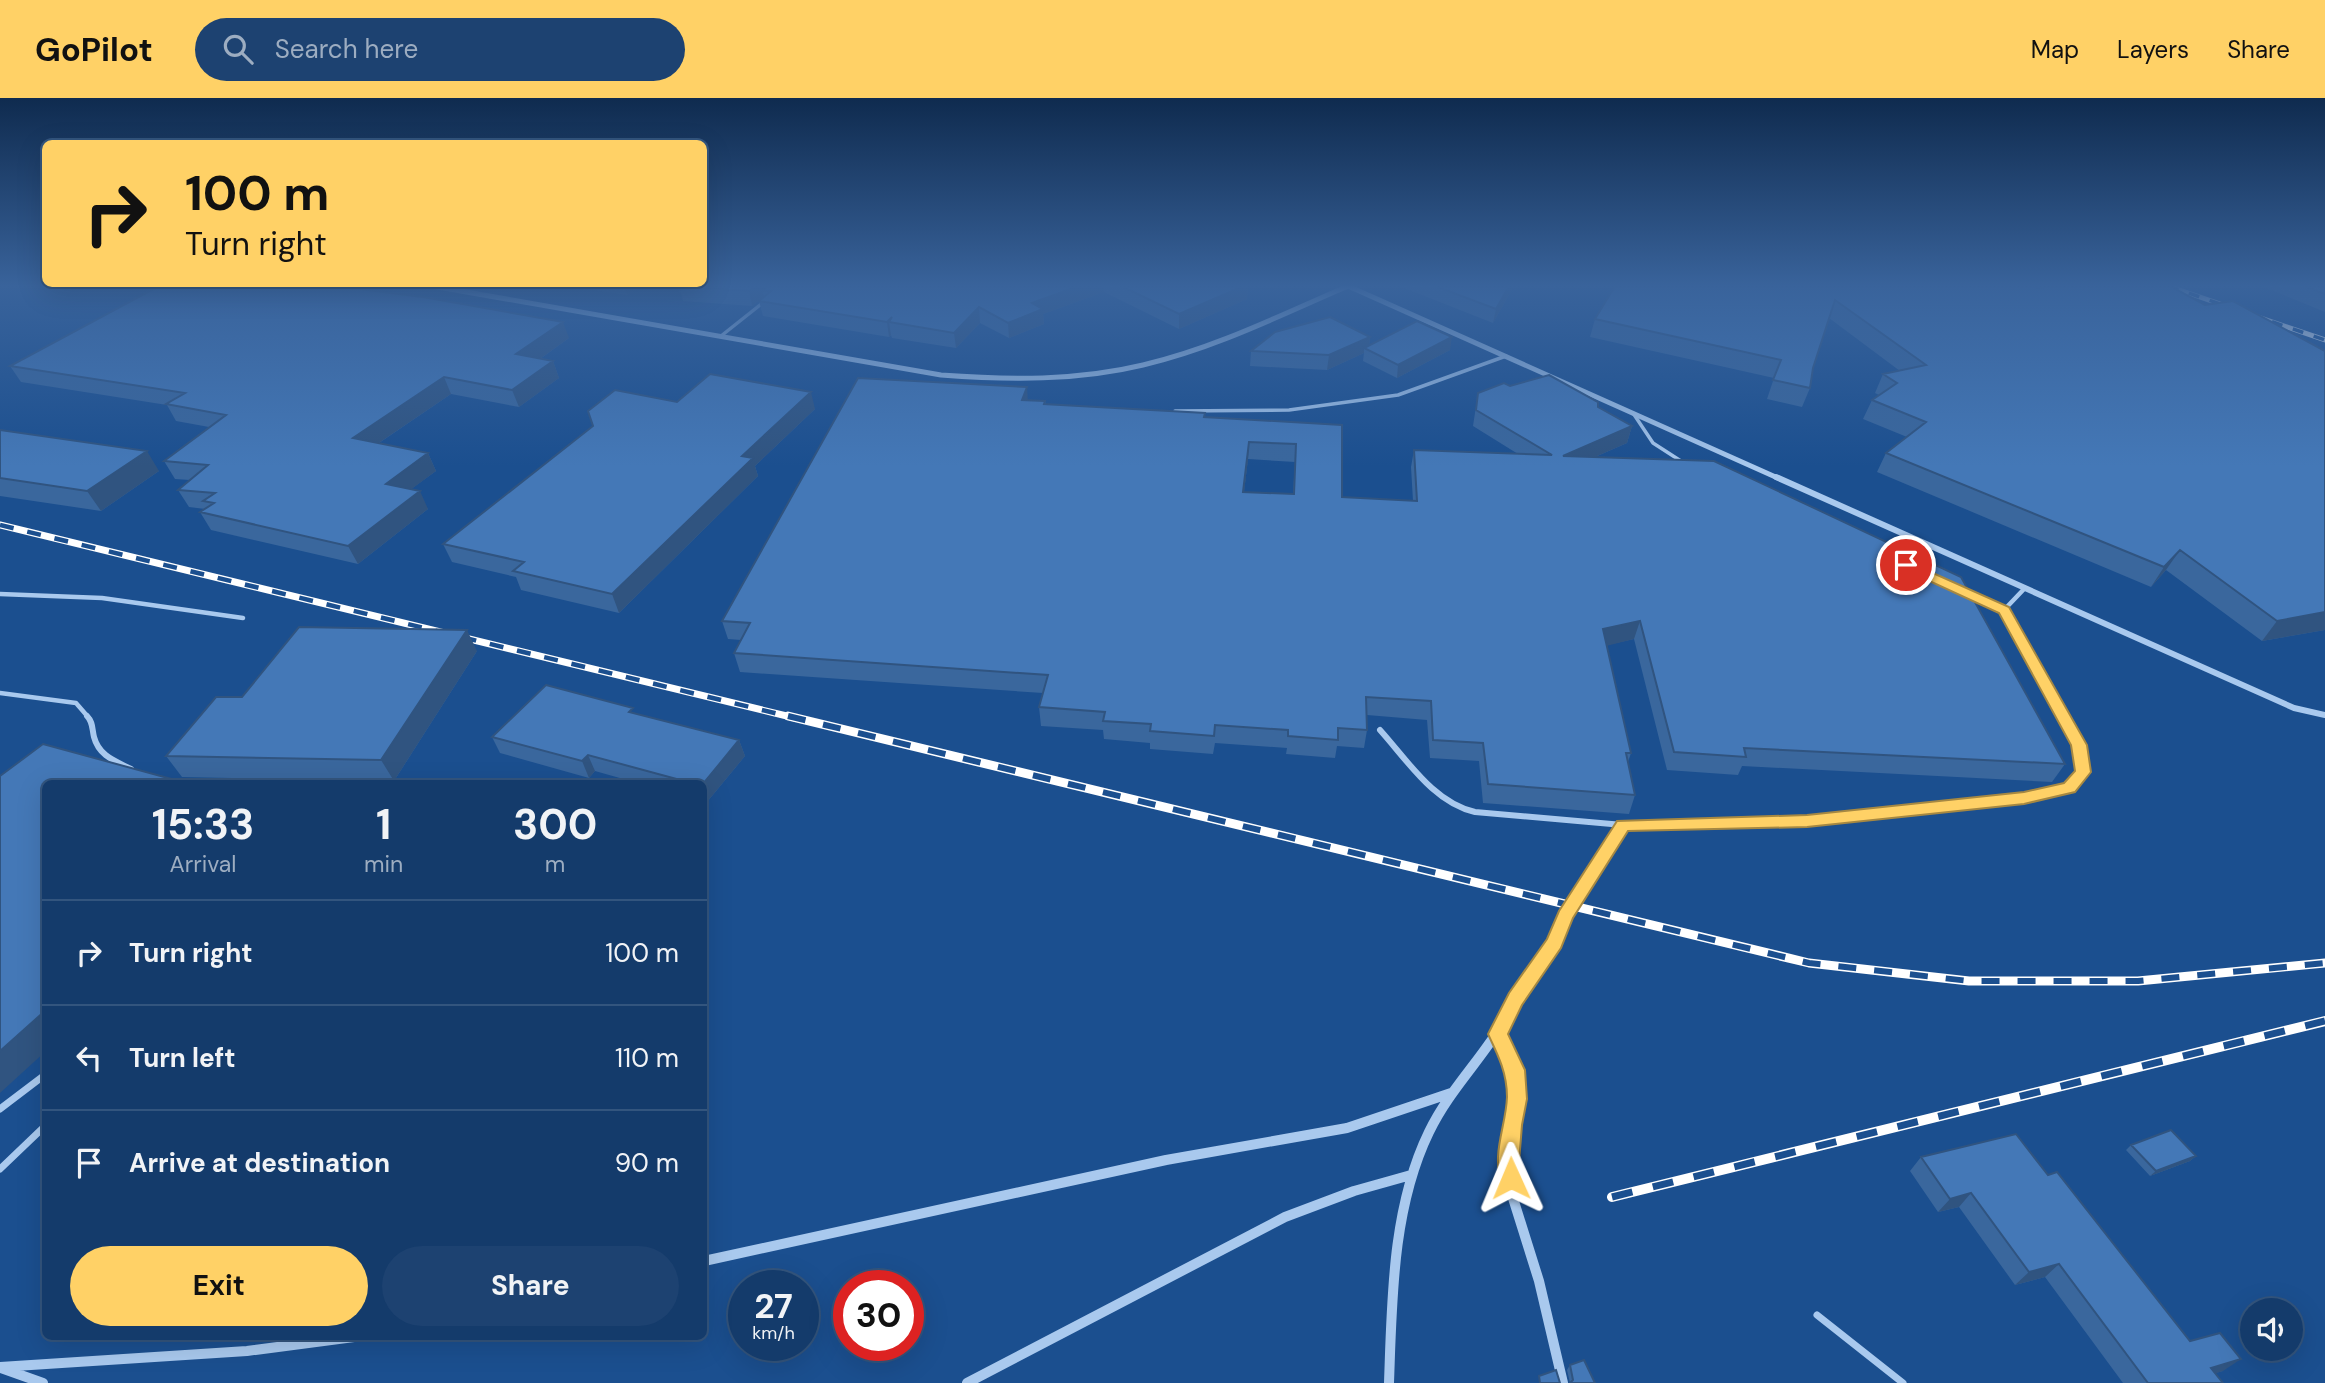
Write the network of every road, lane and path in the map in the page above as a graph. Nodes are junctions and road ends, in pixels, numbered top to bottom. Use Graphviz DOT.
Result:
graph roads {
  1 [pos="777,346"];
  2 [pos="1202,346"];
  3 [pos="1483,346"];
  4 [pos="1506,356"];
  5 [pos="1174,411"];
  6 [pos="1633,413"];
  7 [pos="1697,469"];
  8 [pos="1955,588"];
  9 [pos="2025,588"];
  10 [pos="0,594"];
  11 [pos="2004,610"];
  12 [pos="243,618"];
  13 [pos="0,693"];
  14 [pos="2325,715"];
  15 [pos="1380,730"];
  16 [pos="142,775"];
  17 [pos="1623,825"];
  18 [pos="1601,857"];
  19 [pos="1498,1034"];
  20 [pos="42,1077"];
  21 [pos="1451,1093"];
  22 [pos="0,1109"];
  23 [pos="42,1129"];
  24 [pos="0,1169"];
  25 [pos="1411,1175"];
  26 [pos="707,1260"];
  27 [pos="1817,1315"];
  28 [pos="331,1340"];
  29 [pos="0,1368"];
  30 [pos="43,1383"];
  31 [pos="967,1383"];
  32 [pos="1389,1383"];
  33 [pos="1563,1383"];
  34 [pos="1903,1383"];
  1 -- 2 [label="street"];
  3 -- 4 [label="street"];
  4 -- 5 [label="lane"];
  4 -- 6 [label="street"];
  6 -- 7 [label="lane"];
  6 -- 9 [label="street"];
  8 -- 11 [label="lane"];
  9 -- 11 [label="lane"];
  9 -- 14 [label="street"];
  10 -- 12 [label="lane"];
  11 -- 17 [label="lane"];
  13 -- 16 [label="lane"];
  15 -- 17 [label="lane"];
  17 -- 18 [label="lane"];
  18 -- 19 [label="street"];
  19 -- 21 [label="street"];
  19 -- 33 [label="street"];
  20 -- 22 [label="lane"];
  21 -- 25 [label="street"];
  21 -- 26 [label="street"];
  23 -- 24 [label="lane"];
  25 -- 31 [label="street"];
  25 -- 32 [label="street"];
  27 -- 34 [label="lane"];
  28 -- 29 [label="street"];
  29 -- 30 [label="street"];
}
